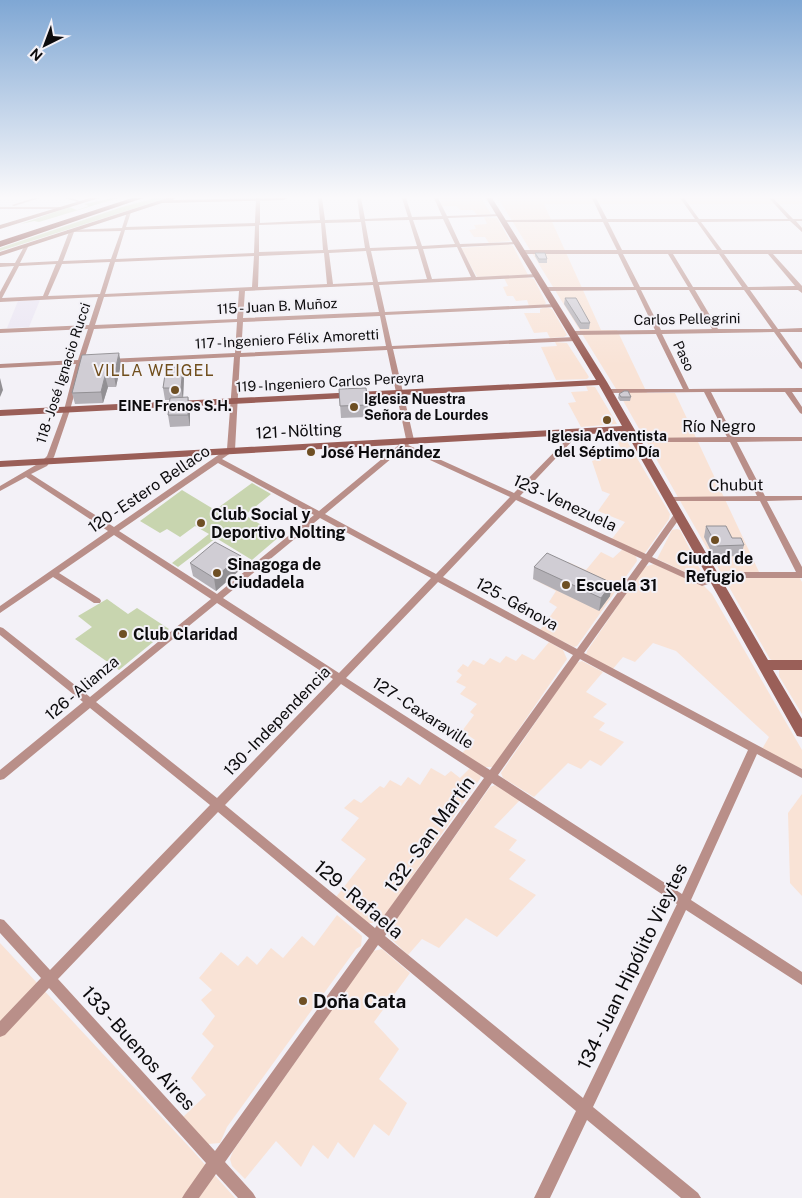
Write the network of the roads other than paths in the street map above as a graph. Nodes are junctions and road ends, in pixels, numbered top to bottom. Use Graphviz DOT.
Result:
graph roads {
  1 [pos="22,254"];
  2 [pos="62,254"];
  3 [pos="114,254"];
  4 [pos="256,254"];
  5 [pos="327,254"];
  6 [pos="369,254"];
  7 [pos="421,254"];
  8 [pos="462,254"];
  9 [pos="523,254"];
  10 [pos="619,254"];
  11 [pos="671,254"];
  12 [pos="721,254"];
  13 [pos="772,254"];
  14 [pos="112,260"];
  15 [pos="59,262"];
  16 [pos="17,264"];
  17 [pos="0,265"];
  18 [pos="536,276"];
  19 [pos="474,278"];
  20 [pos="430,280"];
  21 [pos="375,283"];
  22 [pos="330,285"];
  23 [pos="255,288"];
  24 [pos="637,288"];
  25 [pos="691,288"];
  26 [pos="746,288"];
  27 [pos="242,289"];
  28 [pos="545,289"];
  29 [pos="801,289"];
  30 [pos="101,295"];
  31 [pos="0,298"];
  32 [pos="45,298"];
  33 [pos="555,306"];
  34 [pos="382,314"];
  35 [pos="239,320"];
  36 [pos="91,327"];
  37 [pos="776,330"];
  38 [pos="802,330"];
  39 [pos="0,331"];
  40 [pos="659,331"];
  41 [pos="716,331"];
  42 [pos="574,336"];
  43 [pos="390,347"];
  44 [pos="238,354"];
  45 [pos="80,362"];
  46 [pos="0,366"];
  47 [pos="802,367"];
  48 [pos="605,387"];
  49 [pos="802,390"];
  50 [pos="687,391"];
  51 [pos="707,391"];
  52 [pos="788,391"];
  53 [pos="399,392"];
  54 [pos="236,401"];
  55 [pos="68,410"];
  56 [pos="802,412"];
  57 [pos="0,413"];
  58 [pos="629,428"];
  59 [pos="574,432"];
  60 [pos="802,439"];
  61 [pos="636,440"];
  62 [pos="732,440"];
  63 [pos="406,442"];
  64 [pos="232,450"];
  65 [pos="218,460"];
  66 [pos="48,461"];
  67 [pos="0,464"];
  68 [pos="26,474"];
  69 [pos="0,489"];
  70 [pos="515,497"];
  71 [pos="763,498"];
  72 [pos="802,498"];
  73 [pos="670,500"];
  74 [pos="318,513"];
  75 [pos="678,515"];
  76 [pos="114,531"];
  77 [pos="647,558"];
  78 [pos="53,574"];
  79 [pos="802,575"];
  80 [pos="437,578"];
  81 [pos="715,579"];
  82 [pos="216,597"];
  83 [pos="96,601"];
  84 [pos="0,610"];
  85 [pos="0,630"];
  86 [pos="578,655"];
  87 [pos="802,665"];
  88 [pos="764,666"];
  89 [pos="339,679"];
  90 [pos="88,702"];
  91 [pos="802,732"];
  92 [pos="754,749"];
  93 [pos="802,774"];
  94 [pos="0,776"];
  95 [pos="491,777"];
  96 [pos="217,805"];
  97 [pos="684,902"];
  98 [pos="0,924"];
  99 [pos="375,938"];
  100 [pos="50,978"];
  101 [pos="802,979"];
  102 [pos="0,1030"];
  103 [pos="583,1110"];
  104 [pos="216,1162"];
  105 [pos="190,1198"];
  106 [pos="248,1198"];
  107 [pos="542,1198"];
  108 [pos="693,1198"];
  1 -- 16 [label="street"];
  2 -- 15 [label="street"];
  3 -- 14 [label="street, 118 - José Ignacio Rucci"];
  4 -- 14 [label="street"];
  4 -- 23 [label="street"];
  5 -- 22 [label="street"];
  6 -- 21 [label="street"];
  7 -- 20 [label="street"];
  8 -- 19 [label="street"];
  9 -- 18 [label="street"];
  10 -- 24 [label="street, Paso"];
  11 -- 25 [label="street"];
  12 -- 26 [label="street"];
  13 -- 29 [label="street"];
  14 -- 15 [label="street"];
  14 -- 30 [label="street, 118 - José Ignacio Rucci"];
  15 -- 16 [label="street"];
  15 -- 32 [label="street"];
  16 -- 17 [label="street"];
  16 -- 31 [label="street"];
  18 -- 19 [label="street"];
  18 -- 28 [label="street"];
  19 -- 20 [label="street"];
  20 -- 21 [label="street"];
  21 -- 22 [label="street"];
  21 -- 34 [label="street"];
  22 -- 23 [label="street"];
  23 -- 27 [label="street"];
  24 -- 25 [label="street"];
  24 -- 28 [label="street"];
  24 -- 40 [label="street, Paso"];
  25 -- 26 [label="street"];
  25 -- 41 [label="street"];
  26 -- 29 [label="street"];
  26 -- 37 [label="street"];
  27 -- 30 [label="street"];
  27 -- 35 [label="street, 120 - Estero Bellaco"];
  28 -- 33 [label="street"];
  30 -- 32 [label="street"];
  30 -- 36 [label="street, 118 - José Ignacio Rucci"];
  31 -- 32 [label="street"];
  33 -- 34 [label="street, 115 - Juan B. Muñoz"];
  33 -- 42 [label="street"];
  34 -- 35 [label="street, 115 - Juan B. Muñoz"];
  34 -- 43 [label="street"];
  35 -- 36 [label="street, 115 - Juan B. Muñoz"];
  35 -- 44 [label="street, 120 - Estero Bellaco"];
  36 -- 39 [label="street, 115 - Juan B. Muñoz"];
  36 -- 45 [label="street, 118 - José Ignacio Rucci"];
  37 -- 38 [label="street, Carlos Pellegrini"];
  37 -- 41 [label="street, Carlos Pellegrini"];
  37 -- 47 [label="street"];
  40 -- 41 [label="street, Carlos Pellegrini"];
  40 -- 42 [label="street, Carlos Pellegrini"];
  40 -- 50 [label="street, Paso"];
  42 -- 43 [label="street, 117 - Ingeniero Félix Amoretti"];
  42 -- 48 [label="street"];
  43 -- 44 [label="street, 117 - Ingeniero Félix Amoretti"];
  43 -- 53 [label="street"];
  44 -- 45 [label="street, 117 - Ingeniero Félix Amoretti"];
  44 -- 54 [label="street, 120 - Estero Bellaco"];
  45 -- 46 [label="street, 117 - Ingeniero Félix Amoretti"];
  45 -- 55 [label="street, 118 - José Ignacio Rucci"];
  48 -- 50 [label="street"];
  48 -- 53 [label="street, 119 - Ingeniero Carlos Pereyra"];
  48 -- 58 [label="street"];
  49 -- 52 [label="street"];
  50 -- 51 [label="street"];
  51 -- 52 [label="street"];
  51 -- 62 [label="street"];
  52 -- 56 [label="street"];
  53 -- 54 [label="street, 119 - Ingeniero Carlos Pereyra"];
  53 -- 63 [label="street"];
  54 -- 55 [label="street, 119 - Ingeniero Carlos Pereyra"];
  54 -- 64 [label="street, 120 - Estero Bellaco"];
  55 -- 57 [label="street, 119 - Ingeniero Carlos Pereyra"];
  55 -- 66 [label="street, 118 - José Ignacio Rucci"];
  58 -- 59 [label="street, 121 - Nölting"];
  58 -- 61 [label="street"];
  59 -- 63 [label="street, 121 - Nölting"];
  59 -- 70 [label="street, 130 - Independencia"];
  60 -- 62 [label="street, Río Negro"];
  61 -- 62 [label="street, Río Negro"];
  61 -- 73 [label="street"];
  62 -- 71 [label="street"];
  63 -- 64 [label="street, 121 - Nölting"];
  63 -- 70 [label="street, 123 - Venezuela"];
  63 -- 74 [label="street, 126 - Alianza"];
  64 -- 65 [label="street, 120 - Estero Bellaco"];
  64 -- 66 [label="street, 121 - Nölting"];
  65 -- 74 [label="street, 125 - Génova"];
  65 -- 76 [label="street, 120 - Estero Bellaco"];
  66 -- 67 [label="street, 121 - Nölting"];
  66 -- 68 [label="street, 118 - José Ignacio Rucci"];
  68 -- 69 [label="street, 118 - José Ignacio Rucci"];
  68 -- 76 [label="street, 127 - Caxaraville"];
  70 -- 77 [label="street, 123 - Venezuela"];
  70 -- 80 [label="street, 130 - Independencia"];
  71 -- 72 [label="street, Chubut"];
  71 -- 73 [label="street, Chubut"];
  71 -- 79 [label="street"];
  73 -- 75 [label="street"];
  74 -- 80 [label="street, 125 - Génova"];
  74 -- 82 [label="street, 126 - Alianza"];
  75 -- 77 [label="street, 132 - San Martín"];
  75 -- 81 [label="street"];
  76 -- 78 [label="street, 120 - Estero Bellaco"];
  76 -- 82 [label="street, 127 - Caxaraville"];
  77 -- 81 [label="street, 123 - Venezuela"];
  77 -- 86 [label="street, 132 - San Martín"];
  78 -- 83 [label="street"];
  78 -- 84 [label="street, 120 - Estero Bellaco"];
  79 -- 81 [label="street, 123 - Venezuela"];
  80 -- 86 [label="street, 125 - Génova"];
  80 -- 89 [label="street, 130 - Independencia"];
  81 -- 88 [label="street"];
  82 -- 89 [label="street, 127 - Caxaraville"];
  82 -- 90 [label="street, 126 - Alianza"];
  85 -- 90 [label="street, 129 - Rafaela"];
  86 -- 92 [label="street, 125 - Génova"];
  86 -- 95 [label="street, 132 - San Martín"];
  87 -- 88 [label="street"];
  88 -- 91 [label="street"];
  89 -- 95 [label="street, 127 - Caxaraville"];
  89 -- 96 [label="street, 130 - Independencia"];
  90 -- 94 [label="street, 126 - Alianza"];
  90 -- 96 [label="street, 129 - Rafaela"];
  92 -- 93 [label="street, 125 - Génova"];
  92 -- 97 [label="street, 134 - Juan Hipólito Vieytes"];
  95 -- 97 [label="street, 127 - Caxaraville"];
  95 -- 99 [label="street, 132 - San Martín"];
  96 -- 99 [label="street, 129 - Rafaela"];
  96 -- 100 [label="street, 130 - Independencia"];
  97 -- 101 [label="street, 127 - Caxaraville"];
  97 -- 103 [label="street, 134 - Juan Hipólito Vieytes"];
  98 -- 100 [label="street, 133 - Buenos Aires"];
  99 -- 103 [label="street, 129 - Rafaela"];
  99 -- 104 [label="street, 132 - San Martín"];
  100 -- 102 [label="street, 130 - Independencia"];
  100 -- 104 [label="street, 133 - Buenos Aires"];
  103 -- 107 [label="street, 134 - Juan Hipólito Vieytes"];
  103 -- 108 [label="street, 129 - Rafaela"];
  104 -- 105 [label="street, 132 - San Martín"];
  104 -- 106 [label="street, 133 - Buenos Aires"];
}
